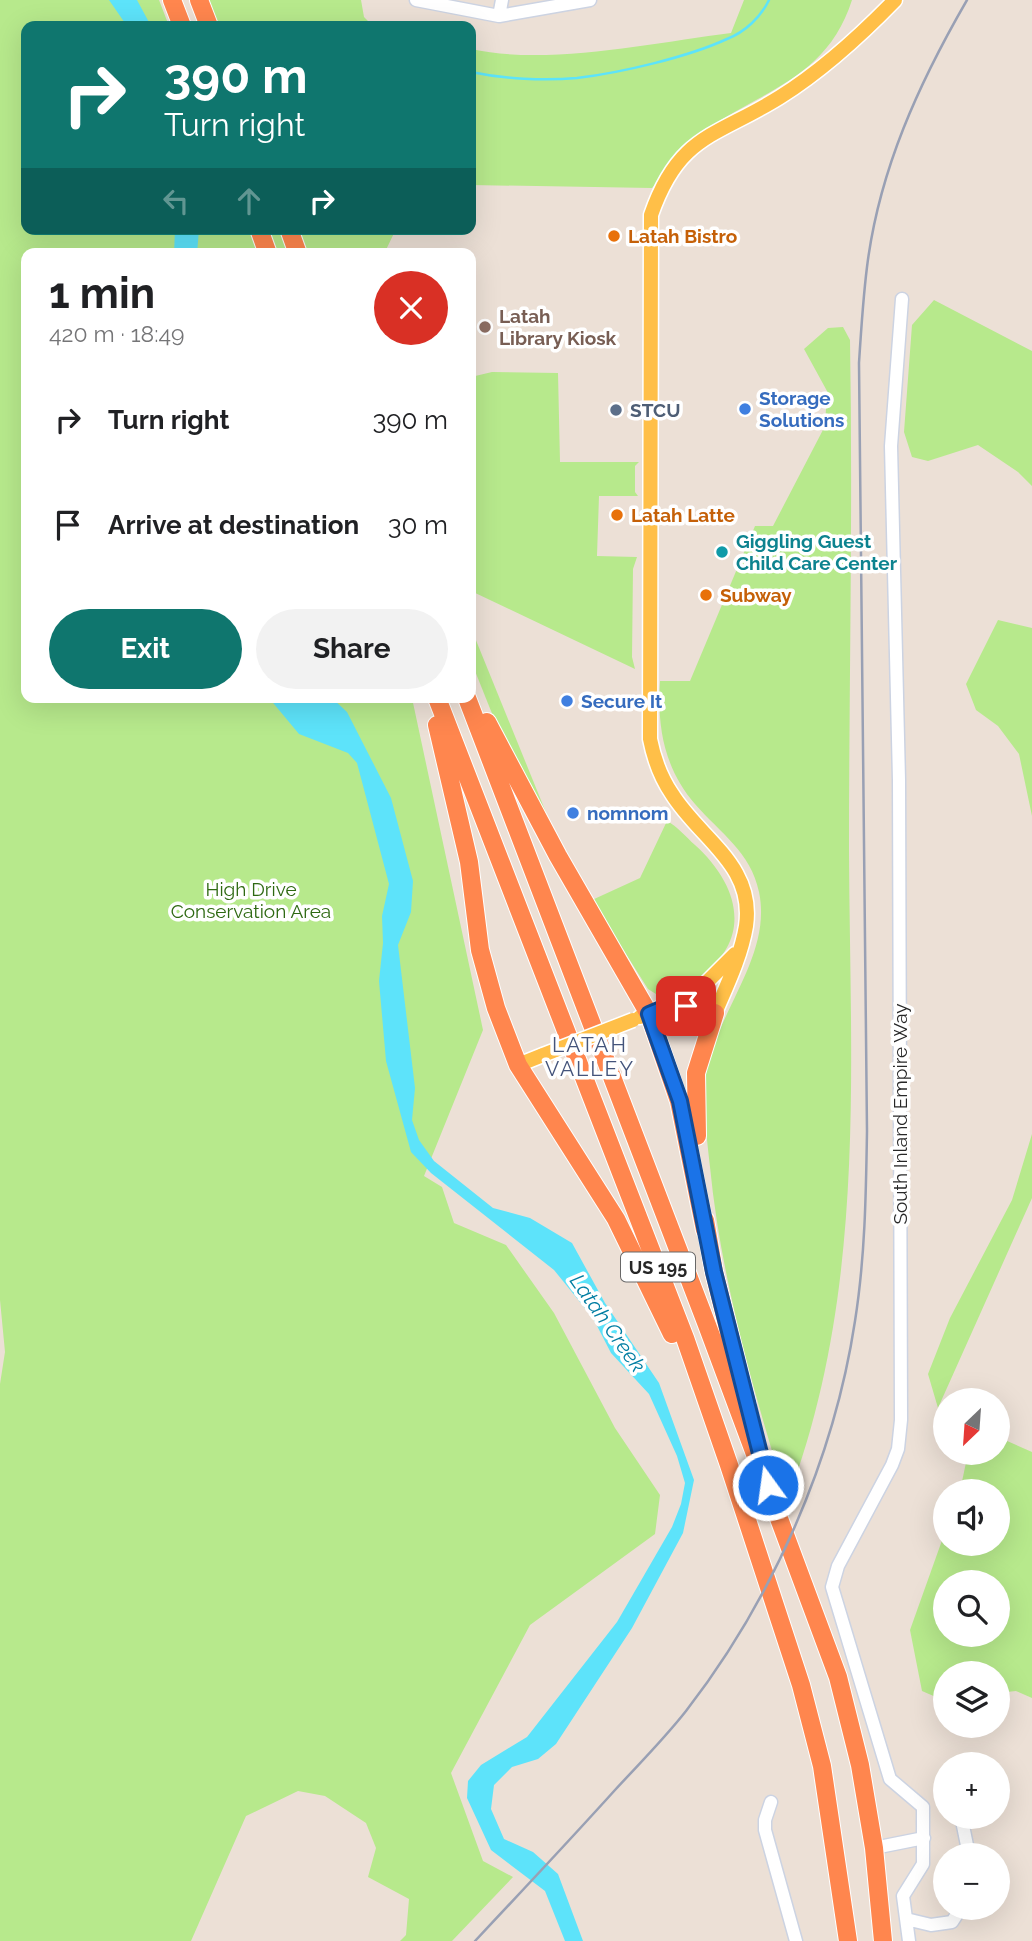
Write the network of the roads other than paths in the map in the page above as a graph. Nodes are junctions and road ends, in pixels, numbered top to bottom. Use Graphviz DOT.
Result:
graph roads {
  1 [pos="172,0"];
  2 [pos="199,0"];
  3 [pos="416,0"];
  4 [pos="502,0"];
  5 [pos="590,0"];
  6 [pos="892,1"];
  7 [pos="499,16"];
  8 [pos="180,21"];
  9 [pos="207,21"];
  10 [pos="902,299"];
  11 [pos="476,700"];
  12 [pos="432,703"];
  13 [pos="439,703"];
  14 [pos="469,703"];
  15 [pos="740,947"];
  16 [pos="668,1006"];
  17 [pos="715,1013"];
  18 [pos="641,1017"];
  19 [pos="518,1065"];
  20 [pos="705,1230"];
  21 [pos="768,1485"];
  22 [pos="738,1492"];
  23 [pos="771,1802"];
  24 [pos="924,1838"];
  25 [pos="874,1848"];
  26 [pos="906,1919"];
  27 [pos="953,1920"];
  28 [pos="796,1941"];
  29 [pos="848,1941"];
  30 [pos="883,1941"];
  31 [pos="909,1941"];
  1 -- 8 [label="highway"];
  2 -- 9 [label="highway"];
  3 -- 7 [label="street"];
  4 -- 7 [label="street"];
  5 -- 7 [label="street"];
  6 -- 15 [label="main road"];
  10 -- 24 [label="street, South Inland Empire Way"];
  11 -- 18 [label="highway"];
  12 -- 19 [label="highway"];
  13 -- 22 [label="highway, US 195"];
  14 -- 21 [label="highway, US 195"];
  15 -- 16 [label="main road"];
  15 -- 17 [label="main road"];
  16 -- 17 [label="main road"];
  16 -- 18 [label="main road"];
  17 -- 20 [label="highway"];
  18 -- 19 [label="main road, bridge"];
  18 -- 20 [label="highway"];
  19 -- 22 [label="highway"];
  20 -- 21 [label="highway"];
  21 -- 25 [label="highway, US 195"];
  22 -- 29 [label="highway, US 195"];
  23 -- 28 [label="street"];
  24 -- 25 [label="street"];
  24 -- 26 [label="street, South Inland Empire Way"];
  25 -- 30 [label="highway, US 195"];
  26 -- 27 [label="street"];
  26 -- 31 [label="street, South Inland Empire Way"];
}
